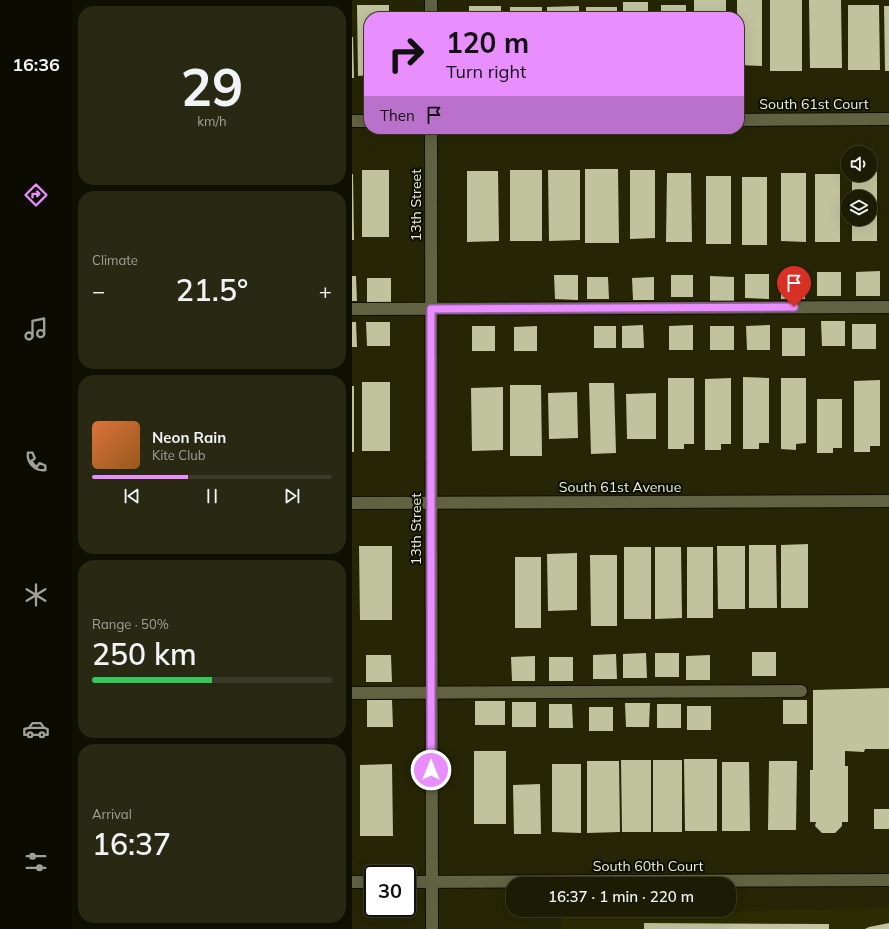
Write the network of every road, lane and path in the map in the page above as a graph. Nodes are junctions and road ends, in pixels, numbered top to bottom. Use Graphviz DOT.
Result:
graph roads {
  1 [pos="431,0"];
  2 [pos="431,12"];
  3 [pos="889,119"];
  4 [pos="744,120"];
  5 [pos="352,121"];
  6 [pos="364,121"];
  7 [pos="431,134"];
  8 [pos="889,307"];
  9 [pos="352,309"];
  10 [pos="431,309"];
  11 [pos="889,501"];
  12 [pos="352,503"];
  13 [pos="431,503"];
  14 [pos="801,691"];
  15 [pos="431,692"];
  16 [pos="352,693"];
  17 [pos="889,880"];
  18 [pos="352,882"];
  19 [pos="364,882"];
  20 [pos="416,882"];
  21 [pos="432,882"];
  22 [pos="432,929"];
  1 -- 2 [label="street"];
  3 -- 4 [label="street, South 61st Court"];
  5 -- 6 [label="street"];
  7 -- 10 [label="street, 13th Street"];
  8 -- 10 [label="street"];
  9 -- 10 [label="street"];
  10 -- 13 [label="street, 13th Street"];
  11 -- 13 [label="street, South 61st Avenue"];
  12 -- 13 [label="street, South 61st Avenue"];
  13 -- 15 [label="street, 13th Street"];
  14 -- 15 [label="street"];
  15 -- 16 [label="street"];
  15 -- 21 [label="street, 13th Street"];
  17 -- 21 [label="street, South 60th Court"];
  18 -- 19 [label="street"];
  20 -- 21 [label="street, South 60th Court"];
  21 -- 22 [label="street, 13th Street"];
}
